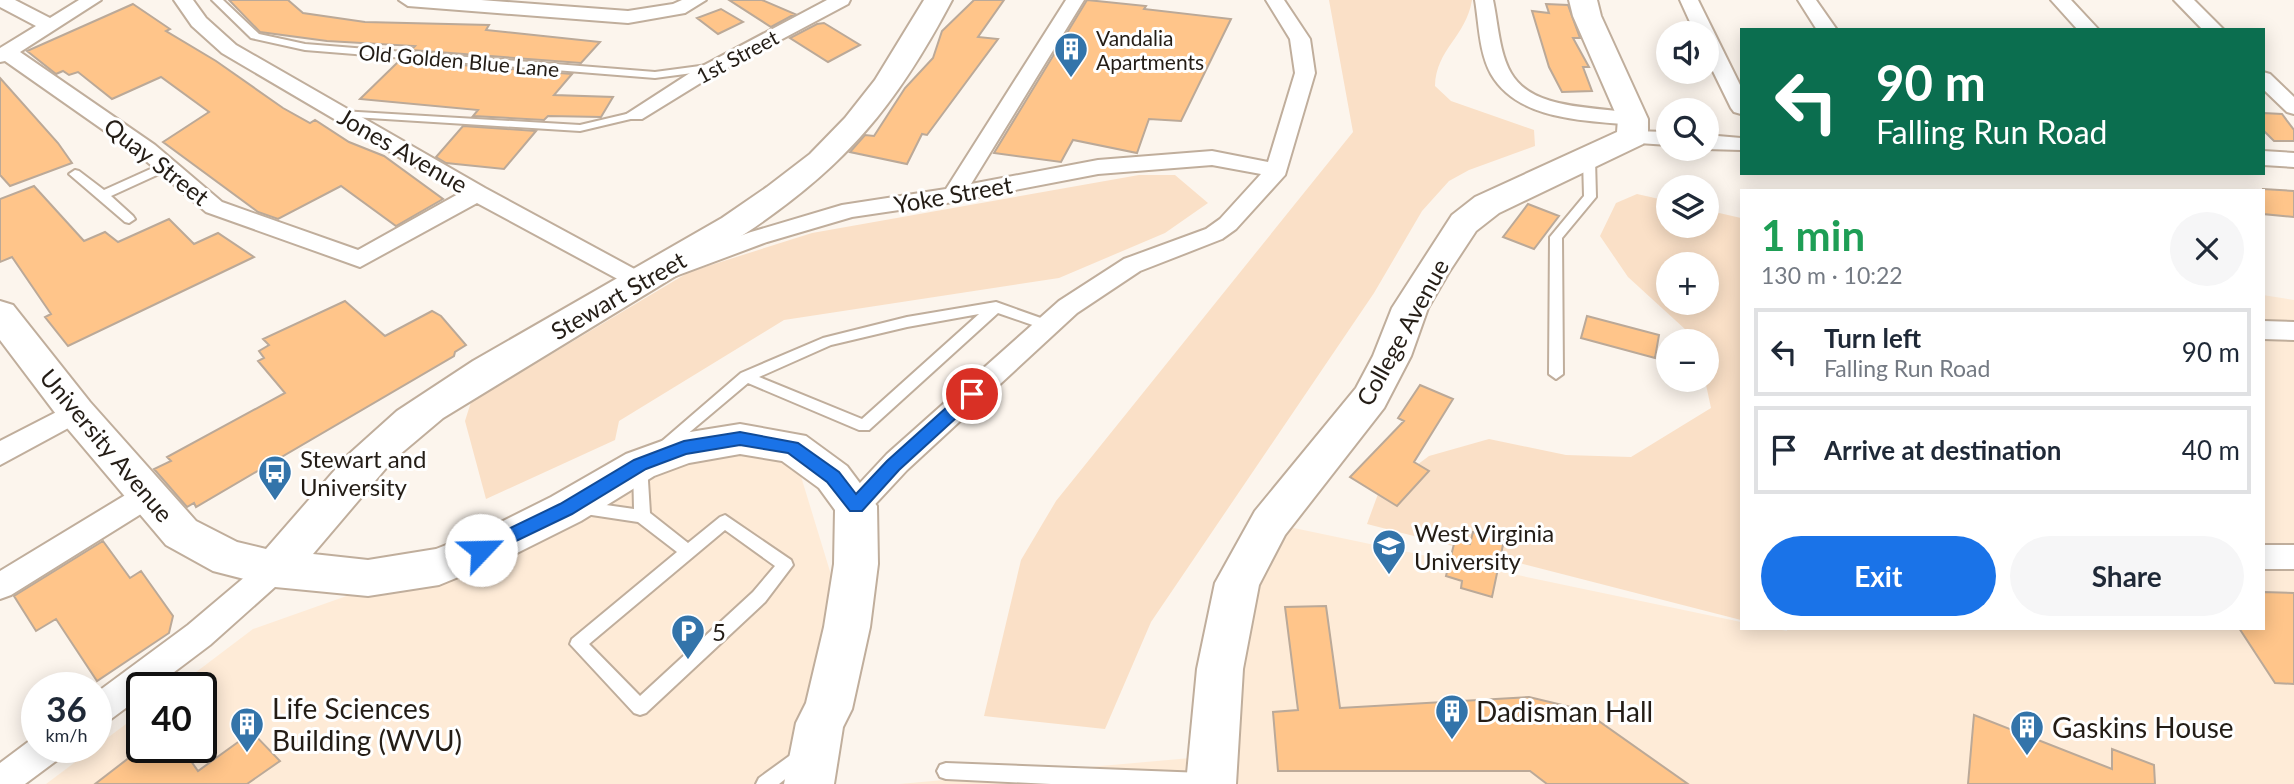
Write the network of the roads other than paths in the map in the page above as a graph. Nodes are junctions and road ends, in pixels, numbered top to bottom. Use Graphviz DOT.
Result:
graph roads {
  1 [pos="2,0"];
  2 [pos="92,0"];
  3 [pos="183,0"];
  4 [pos="217,0"];
  5 [pos="408,0"];
  6 [pos="697,0"];
  7 [pos="841,0"];
  8 [pos="938,0"];
  9 [pos="1075,0"];
  10 [pos="1275,0"];
  11 [pos="1484,0"];
  12 [pos="1583,0"];
  13 [pos="1689,0"];
  14 [pos="1807,0"];
  15 [pos="2060,0"];
  16 [pos="2183,0"];
  17 [pos="1700,21"];
  18 [pos="51,26"];
  19 [pos="1826,28"];
  20 [pos="2087,28"];
  21 [pos="2212,28"];
  22 [pos="3,54"];
  23 [pos="1719,61"];
  24 [pos="716,66"];
  25 [pos="2265,80"];
  26 [pos="1740,106"];
  27 [pos="2294,108"];
  28 [pos="341,114"];
  29 [pos="635,115"];
  30 [pos="1644,132"];
  31 [pos="1719,143"];
  32 [pos="1740,144"];
  33 [pos="2265,158"];
  34 [pos="1589,159"];
  35 [pos="2294,160"];
  36 [pos="166,166"];
  37 [pos="1278,170"];
  38 [pos="75,174"];
  39 [pos="478,193"];
  40 [pos="103,195"];
  41 [pos="953,195"];
  42 [pos="129,219"];
  43 [pos="638,282"];
  44 [pos="996,307"];
  45 [pos="0,314"];
  46 [pos="1047,326"];
  47 [pos="2265,330"];
  48 [pos="2294,331"];
  49 [pos="1556,374"];
  50 [pos="746,377"];
  51 [pos="76,412"];
  52 [pos="0,454"];
  53 [pos="640,465"];
  54 [pos="147,496"];
  55 [pos="856,506"];
  56 [pos="566,509"];
  57 [pos="642,516"];
  58 [pos="689,553"];
  59 [pos="2265,557"];
  60 [pos="2294,557"];
  61 [pos="275,569"];
  62 [pos="0,586"];
  63 [pos="112,700"];
  64 [pos="27,763"];
  65 [pos="813,765"];
  66 [pos="946,771"];
  67 [pos="0,783"];
  68 [pos="1211,783"];
  69 [pos="765,784"];
  1 -- 18 [label="street"];
  2 -- 18 [label="street"];
  3 -- 28 [label="street, Jones Avenue"];
  4 -- 24 [label="lane, Old Golden Blue Lane"];
  5 -- 6 [label="street"];
  7 -- 24 [label="street, 1st Street"];
  8 -- 43 [label="street, Stewart Street"];
  9 -- 41 [label="street"];
  10 -- 37 [label="street"];
  11 -- 30 [label="street"];
  12 -- 30 [label="street"];
  13 -- 17 [label="street"];
  14 -- 19 [label="street"];
  15 -- 20 [label="street"];
  16 -- 21 [label="street"];
  18 -- 22 [label="street"];
  22 -- 36 [label="street, Quay Street"];
  23 -- 26 [label="street"];
  24 -- 29 [label="street, 1st Street"];
  25 -- 27 [label="street"];
  28 -- 29 [label="lane"];
  28 -- 39 [label="street, Jones Avenue"];
  30 -- 34 [label="street, College Avenue"];
  31 -- 32 [label="street"];
  33 -- 35 [label="street"];
  34 -- 49 [label="lane"];
  34 -- 68 [label="street, College Avenue"];
  36 -- 39 [label="street, Quay Street"];
  36 -- 40 [label="lane"];
  37 -- 41 [label="street, Yoke Street"];
  37 -- 46 [label="street"];
  38 -- 40 [label="lane"];
  39 -- 43 [label="street, Jones Avenue"];
  40 -- 42 [label="lane"];
  41 -- 43 [label="street, Yoke Street"];
  43 -- 61 [label="street, Stewart Street"];
  44 -- 46 [label="lane"];
  44 -- 50 [label="lane"];
  44 -- 50 [label="lane"];
  45 -- 51 [label="street, University Avenue"];
  46 -- 55 [label="street"];
  47 -- 48 [label="street"];
  50 -- 53 [label="lane"];
  51 -- 52 [label="street"];
  51 -- 54 [label="street, University Avenue"];
  53 -- 55 [label="street, University Avenue"];
  53 -- 56 [label="street, University Avenue"];
  53 -- 57 [label="lane"];
  54 -- 61 [label="street, University Avenue"];
  54 -- 62 [label="street"];
  55 -- 65 [label="street"];
  56 -- 57 [label="lane"];
  56 -- 61 [label="street, University Avenue"];
  57 -- 58 [label="lane"];
  58 -- 58 [label="lane"];
  59 -- 60 [label="street"];
  61 -- 63 [label="street"];
  64 -- 67 [label="street"];
  65 -- 69 [label="lane"];
  66 -- 68 [label="lane"];
}
